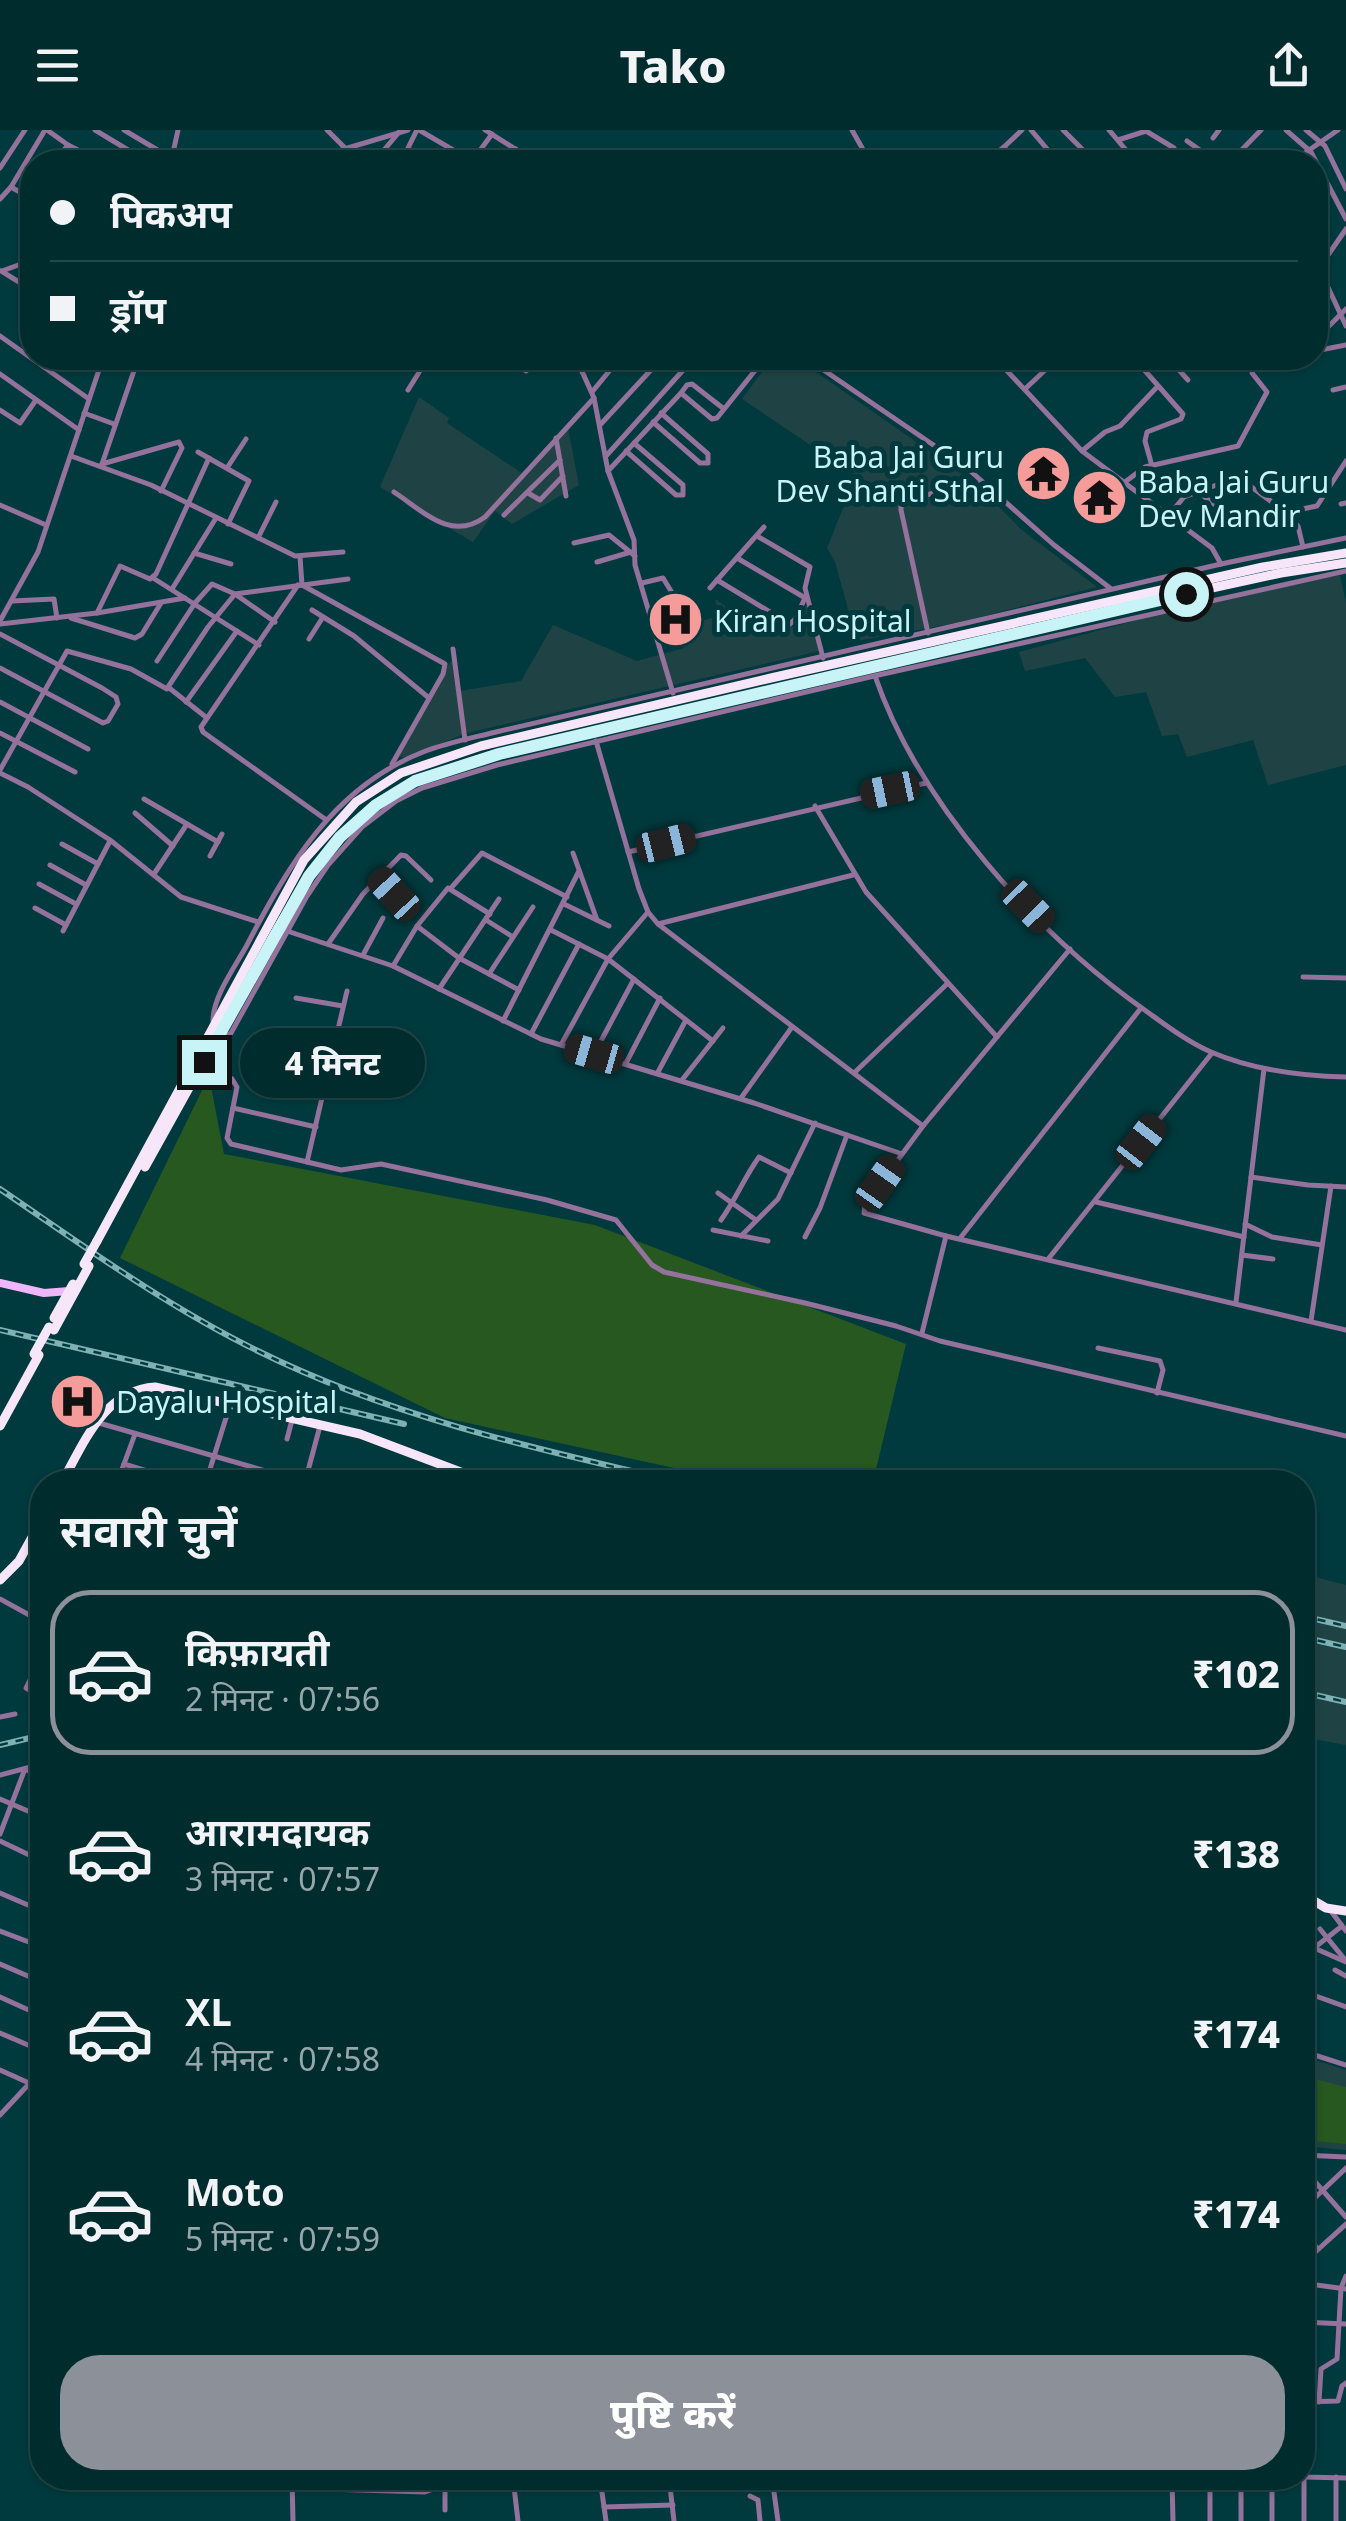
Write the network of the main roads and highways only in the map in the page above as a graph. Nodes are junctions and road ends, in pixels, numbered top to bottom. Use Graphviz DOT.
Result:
graph roads {
  1 [pos="1346,553"];
  2 [pos="1346,563"];
  3 [pos="911,638"];
  4 [pos="897,649"];
  5 [pos="99,1242"];
  6 [pos="87,1265"];
  7 [pos="0,1283"];
  8 [pos="69,1292"];
  9 [pos="44,1293"];
  10 [pos="59,1310"];
  11 [pos="51,1329"];
  12 [pos="37,1354"];
  13 [pos="0,1414"];
  14 [pos="0,1426"];
  15 [pos="69,1470"];
  16 [pos="455,1470"];
  17 [pos="30,1541"];
  18 [pos="0,1580"];
  19 [pos="1315,1898"];
  20 [pos="1337,1910"];
  1 -- 4 [label="highway"];
  2 -- 5 [label="highway"];
  3 -- 4 [label="highway"];
  4 -- 5 [label="highway"];
  5 -- 6 [label="highway, bridge"];
  6 -- 8 [label="highway"];
  6 -- 11 [label="highway"];
  7 -- 9 [label="main road"];
  8 -- 9 [label="main road"];
  8 -- 10 [label="highway"];
  9 -- 10 [label="main road"];
  10 -- 11 [label="highway"];
  11 -- 12 [label="highway, bridge"];
  12 -- 13 [label="highway"];
  12 -- 14 [label="highway"];
  15 -- 16 [label="highway"];
  17 -- 18 [label="highway"];
  19 -- 20 [label="highway"];
}
